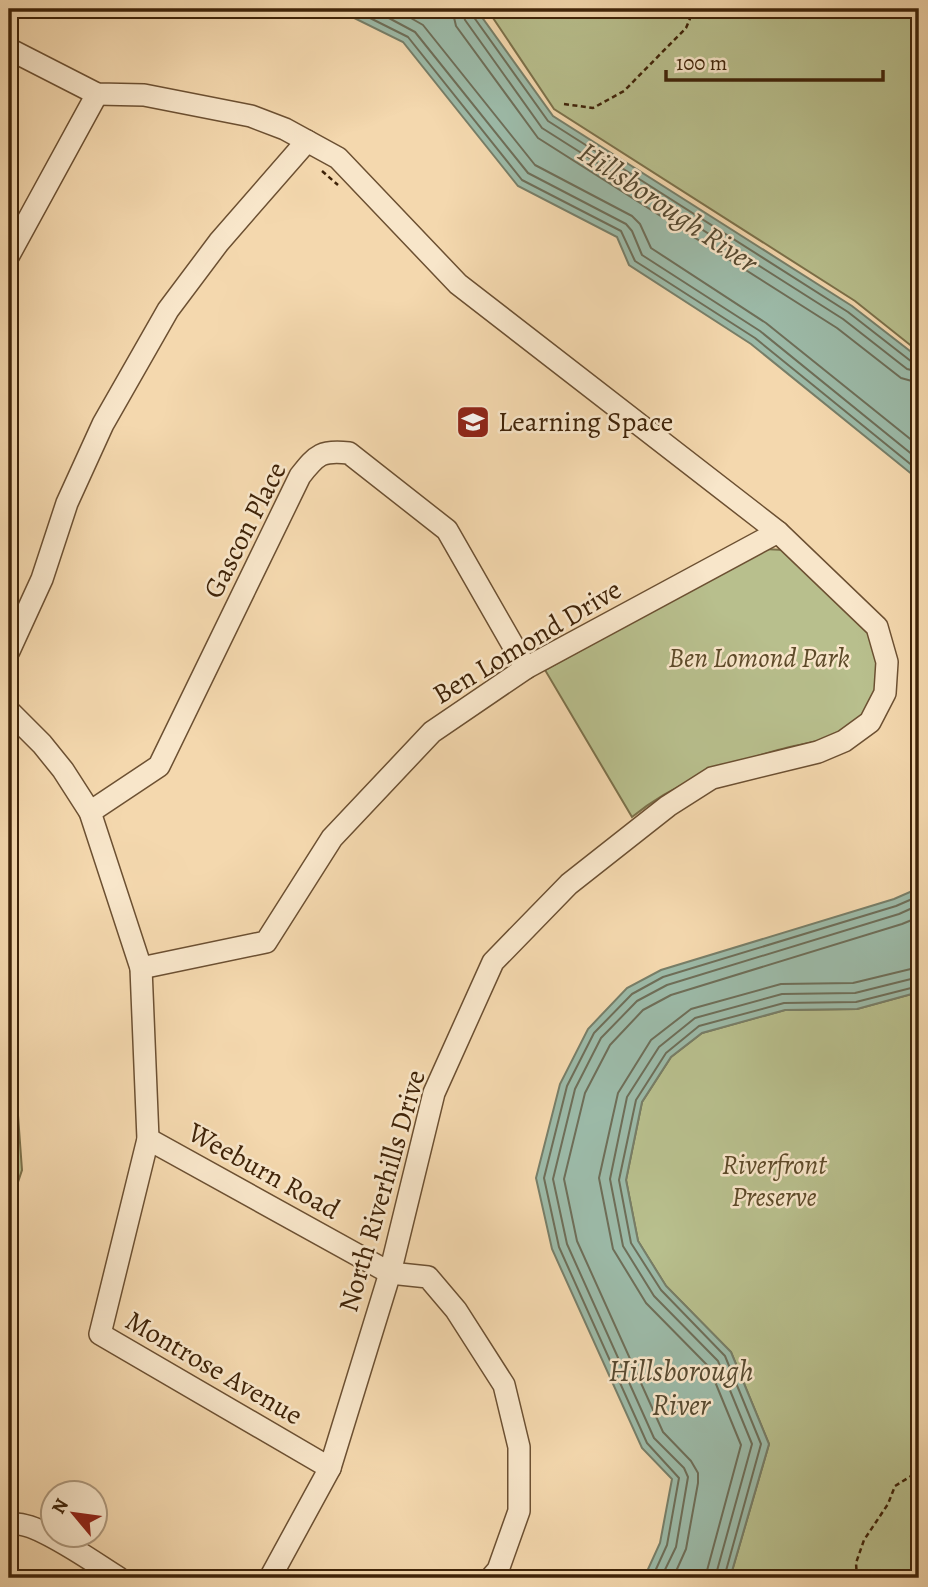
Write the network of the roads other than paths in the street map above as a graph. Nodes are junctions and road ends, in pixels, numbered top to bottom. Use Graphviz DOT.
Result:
graph roads {
  1 [pos="9,49"];
  2 [pos="97,94"];
  3 [pos="307,141"];
  4 [pos="9,255"];
  5 [pos="778,532"];
  6 [pos="9,652"];
  7 [pos="526,668"];
  8 [pos="9,711"];
  9 [pos="90,812"];
  10 [pos="141,968"];
  11 [pos="148,1139"];
  12 [pos="390,1273"];
  13 [pos="330,1468"];
  14 [pos="9,1525"];
  15 [pos="119,1578"];
  16 [pos="270,1578"];
  17 [pos="491,1578"];
  1 -- 2 [label="street, North Riverhills Drive"];
  2 -- 3 [label="street, North Riverhills Drive"];
  2 -- 4 [label="street"];
  3 -- 5 [label="street, North Riverhills Drive"];
  3 -- 6 [label="street"];
  5 -- 7 [label="street, Ben Lomond Drive"];
  5 -- 12 [label="street, North Riverhills Drive"];
  7 -- 9 [label="street, Gascon Place"];
  7 -- 10 [label="street, Ben Lomond Drive"];
  8 -- 9 [label="street, Montrose Avenue"];
  9 -- 10 [label="street, Montrose Avenue"];
  10 -- 11 [label="street, Montrose Avenue"];
  11 -- 12 [label="street, Weeburn Road"];
  11 -- 13 [label="street, Montrose Avenue"];
  12 -- 13 [label="street, North Riverhills Drive"];
  12 -- 17 [label="street"];
  13 -- 16 [label="street, North Riverhills Drive"];
  14 -- 15 [label="street"];
}
